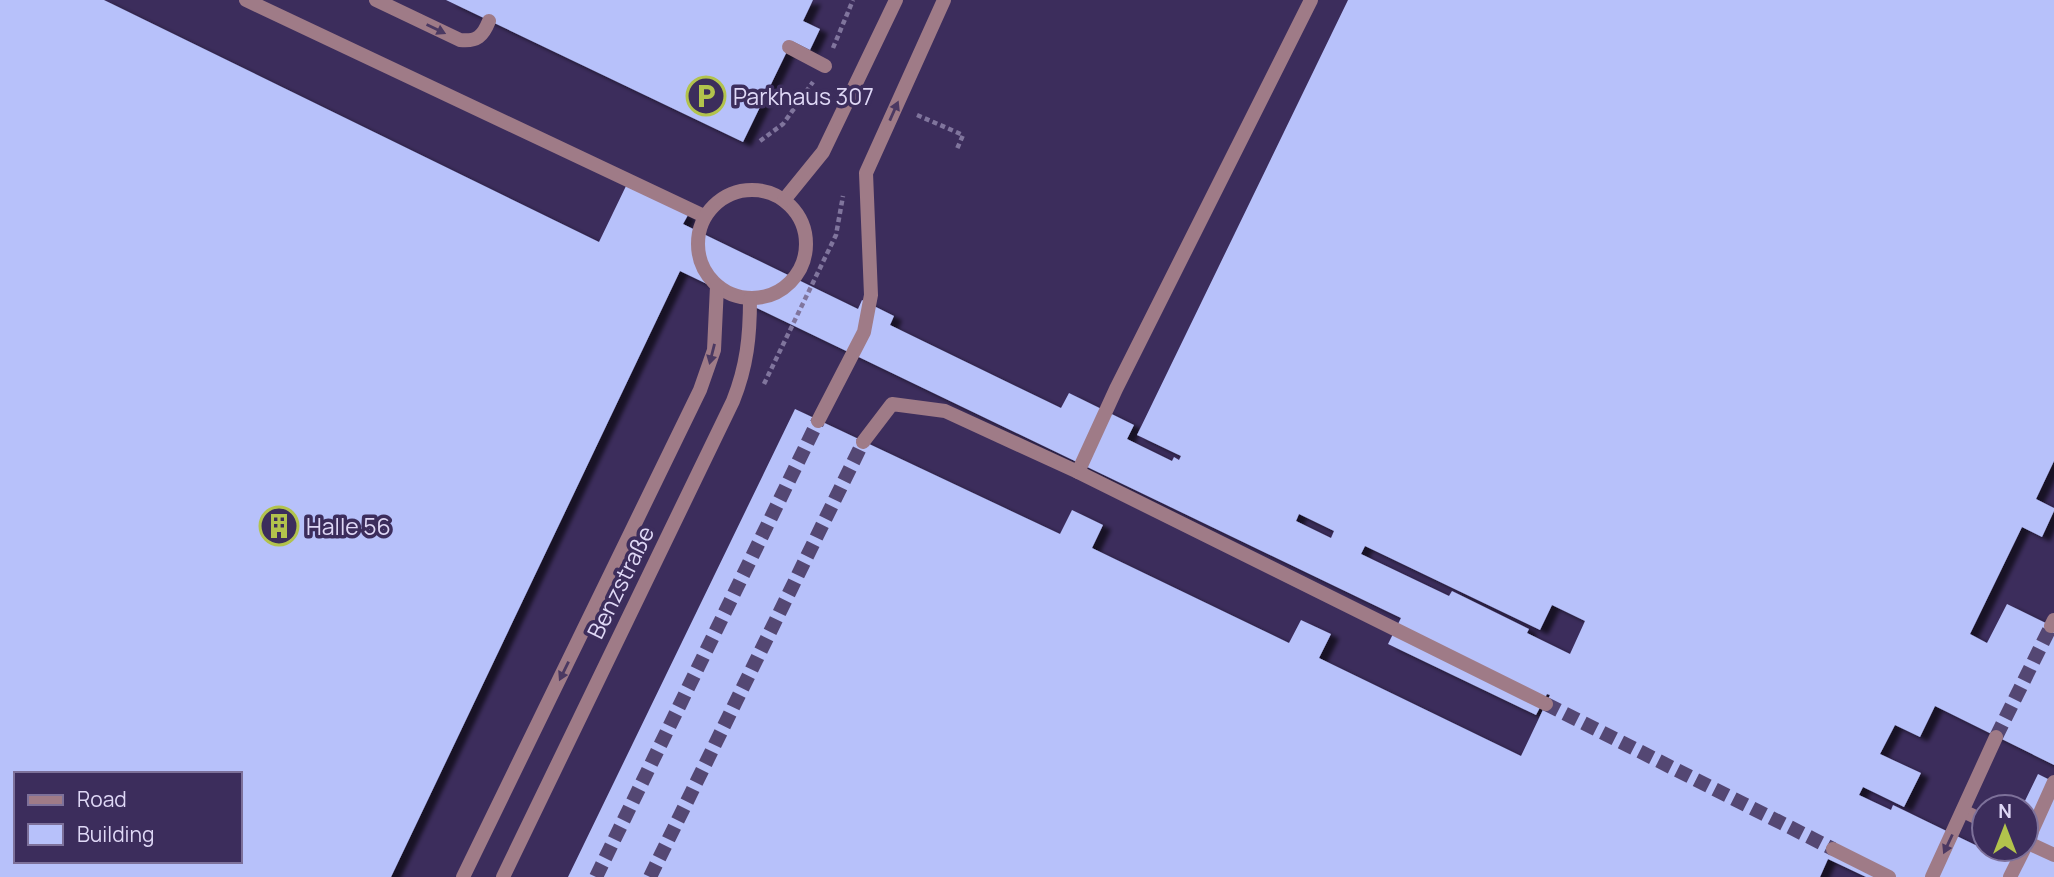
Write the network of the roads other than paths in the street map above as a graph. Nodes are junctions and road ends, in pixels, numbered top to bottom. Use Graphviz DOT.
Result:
graph roads {
  1 [pos="246,0"];
  2 [pos="376,0"];
  3 [pos="896,0"];
  4 [pos="944,0"];
  5 [pos="1311,0"];
  6 [pos="489,21"];
  7 [pos="789,47"];
  8 [pos="825,66"];
  9 [pos="784,200"];
  10 [pos="704,216"];
  11 [pos="717,286"];
  12 [pos="750,299"];
  13 [pos="818,421"];
  14 [pos="863,442"];
  15 [pos="1078,472"];
  16 [pos="1546,704"];
  17 [pos="1996,737"];
  18 [pos="2054,782"];
  19 [pos="1963,811"];
  20 [pos="2040,813"];
  21 [pos="1970,814"];
  22 [pos="1833,849"];
  23 [pos="463,877"];
  24 [pos="503,877"];
  25 [pos="1889,877"];
  26 [pos="1932,877"];
  1 -- 10 [label="street"];
  2 -- 6 [label="street, one-way"];
  3 -- 9 [label="street"];
  13 -- 4 [label="street, one-way"];
  5 -- 15 [label="street"];
  7 -- 8 [label="street"];
  9 -- 10 [label="street"];
  9 -- 12 [label="street"];
  10 -- 11 [label="street"];
  11 -- 12 [label="street"];
  11 -- 23 [label="street, one-way"];
  12 -- 24 [label="street, Benzstraße"];
  14 -- 15 [label="street"];
  15 -- 16 [label="street"];
  17 -- 19 [label="street"];
  18 -- 20 [label="street"];
  19 -- 21 [label="street"];
  19 -- 26 [label="street, one-way"];
  22 -- 25 [label="street"];
}
